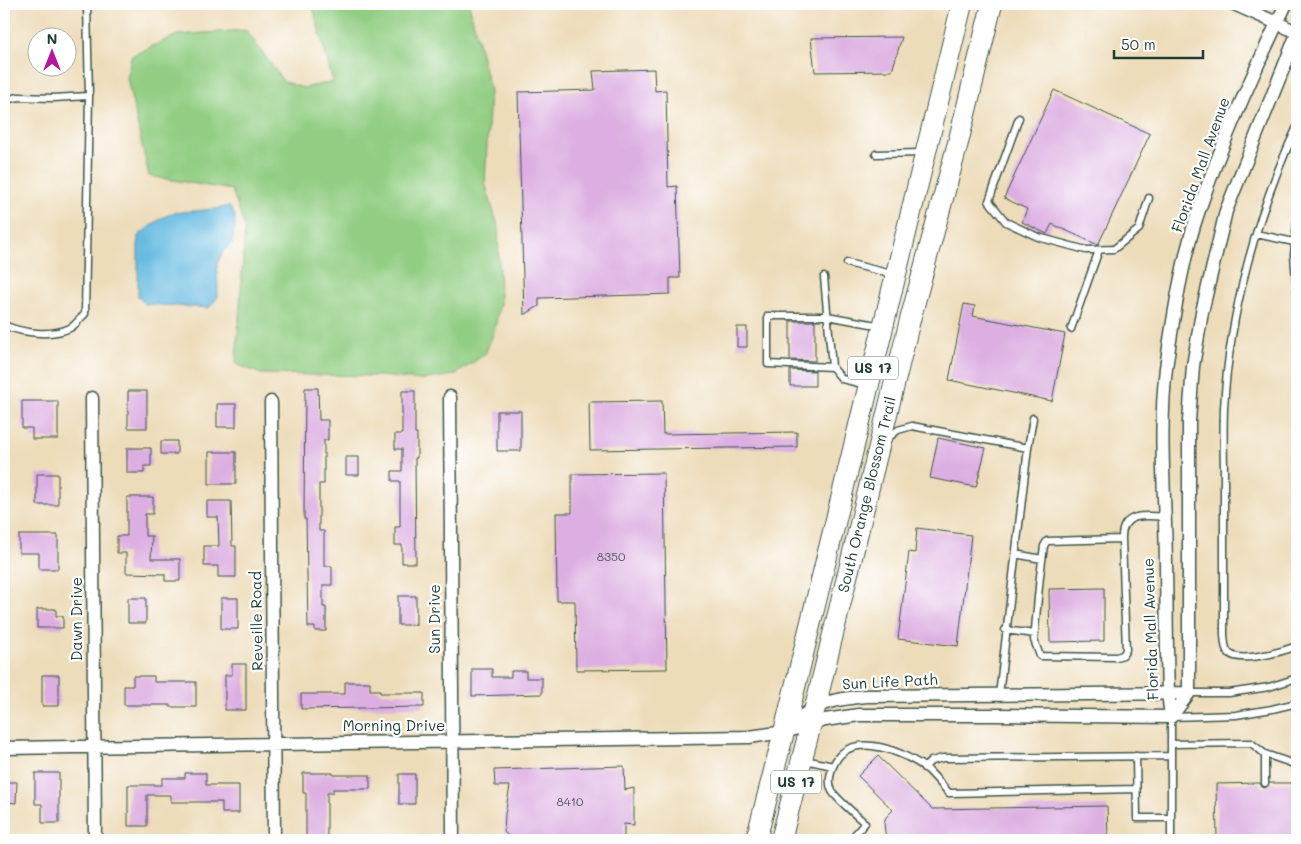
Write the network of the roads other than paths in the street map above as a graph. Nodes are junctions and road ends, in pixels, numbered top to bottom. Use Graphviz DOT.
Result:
graph roads {
  1 [pos="88,4"];
  2 [pos="962,4"];
  3 [pos="992,4"];
  4 [pos="1234,4"];
  5 [pos="1288,5"];
  6 [pos="1277,23"];
  7 [pos="1297,33"];
  8 [pos="89,96"];
  9 [pos="4,100"];
  10 [pos="1019,118"];
  11 [pos="1297,127"];
  12 [pos="926,153"];
  13 [pos="876,154"];
  14 [pos="1149,198"];
  15 [pos="1297,222"];
  16 [pos="1256,234"];
  17 [pos="1294,242"];
  18 [pos="1099,250"];
  19 [pos="848,263"];
  20 [pos="895,275"];
  21 [pos="824,277"];
  22 [pos="1297,292"];
  23 [pos="827,316"];
  24 [pos="4,325"];
  25 [pos="883,326"];
  26 [pos="1071,329"];
  27 [pos="832,367"];
  28 [pos="868,386"];
  29 [pos="450,397"];
  30 [pos="92,398"];
  31 [pos="271,402"];
  32 [pos="1033,418"];
  33 [pos="879,446"];
  34 [pos="1028,448"];
  35 [pos="1165,517"];
  36 [pos="1122,539"];
  37 [pos="1016,554"];
  38 [pos="1042,559"];
  39 [pos="1005,630"];
  40 [pos="1035,634"];
  41 [pos="1297,646"];
  42 [pos="1297,678"];
  43 [pos="1168,693"];
  44 [pos="1189,693"];
  45 [pos="998,694"];
  46 [pos="1297,703"];
  47 [pos="996,714"];
  48 [pos="813,715"];
  49 [pos="1171,717"];
  50 [pos="784,732"];
  51 [pos="452,742"];
  52 [pos="274,744"];
  53 [pos="1171,744"];
  54 [pos="94,746"];
  55 [pos="4,748"];
  56 [pos="1264,754"];
  57 [pos="1136,756"];
  58 [pos="1171,756"];
  59 [pos="802,760"];
  60 [pos="1297,765"];
  61 [pos="833,766"];
  62 [pos="924,768"];
  63 [pos="1265,783"];
  64 [pos="1136,789"];
  65 [pos="1171,818"];
  66 [pos="96,840"];
  67 [pos="274,840"];
  68 [pos="453,840"];
  69 [pos="756,840"];
  70 [pos="780,840"];
  71 [pos="850,840"];
  72 [pos="1171,840"];
  1 -- 8 [label="lane"];
  2 -- 12 [label="main road, South Orange Blossom Trail / US 17"];
  3 -- 33 [label="main road, South Orange Blossom Trail / US 17"];
  4 -- 6 [label="street"];
  5 -- 6 [label="street, Florida Mall Avenue"];
  6 -- 7 [label="street"];
  6 -- 35 [label="street, Florida Mall Avenue"];
  7 -- 44 [label="street"];
  8 -- 9 [label="lane"];
  8 -- 24 [label="lane"];
  10 -- 18 [label="lane"];
  11 -- 16 [label="lane"];
  12 -- 13 [label="lane"];
  12 -- 20 [label="main road, South Orange Blossom Trail / US 17"];
  14 -- 18 [label="lane"];
  15 -- 17 [label="lane"];
  16 -- 17 [label="lane"];
  16 -- 41 [label="lane"];
  17 -- 22 [label="lane"];
  18 -- 26 [label="lane"];
  19 -- 20 [label="lane"];
  20 -- 25 [label="main road, South Orange Blossom Trail / US 17"];
  21 -- 23 [label="lane"];
  23 -- 25 [label="lane"];
  23 -- 27 [label="lane"];
  23 -- 27 [label="lane"];
  25 -- 28 [label="main road, South Orange Blossom Trail / US 17"];
  27 -- 28 [label="lane"];
  28 -- 50 [label="main road, South Orange Blossom Trail / US 17"];
  29 -- 51 [label="street, Sun Drive"];
  30 -- 54 [label="street, Dawn Drive"];
  31 -- 52 [label="street, Reveille Road"];
  32 -- 34 [label="lane"];
  33 -- 34 [label="lane"];
  33 -- 48 [label="main road, South Orange Blossom Trail / US 17"];
  34 -- 37 [label="lane"];
  35 -- 36 [label="lane"];
  35 -- 43 [label="street, Florida Mall Avenue"];
  36 -- 38 [label="lane"];
  36 -- 40 [label="lane"];
  37 -- 38 [label="lane"];
  37 -- 39 [label="lane"];
  38 -- 40 [label="lane"];
  39 -- 40 [label="lane"];
  39 -- 45 [label="lane"];
  42 -- 44 [label="lane"];
  43 -- 44 [label="street, Sun Life Path"];
  43 -- 45 [label="street, Sun Life Path"];
  43 -- 49 [label="street, Florida Mall Avenue"];
  44 -- 49 [label="street, Florida Mall Avenue"];
  45 -- 47 [label="street"];
  45 -- 48 [label="street, Sun Life Path"];
  46 -- 49 [label="lane"];
  47 -- 48 [label="street, Sun Life Path"];
  47 -- 49 [label="street, Sun Life Path"];
  48 -- 50 [label="street, Sun Life Path"];
  48 -- 50 [label="street, Sun Life Path"];
  48 -- 59 [label="main road, South Orange Blossom Trail / US 17"];
  49 -- 53 [label="lane"];
  50 -- 51 [label="street, Morning Drive"];
  50 -- 69 [label="main road, South Orange Blossom Trail / US 17"];
  51 -- 52 [label="street, Morning Drive"];
  51 -- 68 [label="street, Sun Drive"];
  52 -- 54 [label="street, Morning Drive"];
  52 -- 67 [label="street, Reveille Road"];
  53 -- 56 [label="lane"];
  53 -- 58 [label="lane"];
  54 -- 55 [label="street, Morning Drive"];
  54 -- 66 [label="street, Dawn Drive"];
  56 -- 60 [label="lane"];
  56 -- 63 [label="lane"];
  57 -- 58 [label="lane"];
  57 -- 62 [label="lane"];
  57 -- 64 [label="lane"];
  58 -- 65 [label="lane"];
  59 -- 61 [label="lane"];
  59 -- 70 [label="main road, South Orange Blossom Trail / US 17"];
  61 -- 62 [label="lane"];
  61 -- 71 [label="lane"];
  62 -- 64 [label="lane"];
  64 -- 65 [label="lane"];
  65 -- 72 [label="lane"];
}
